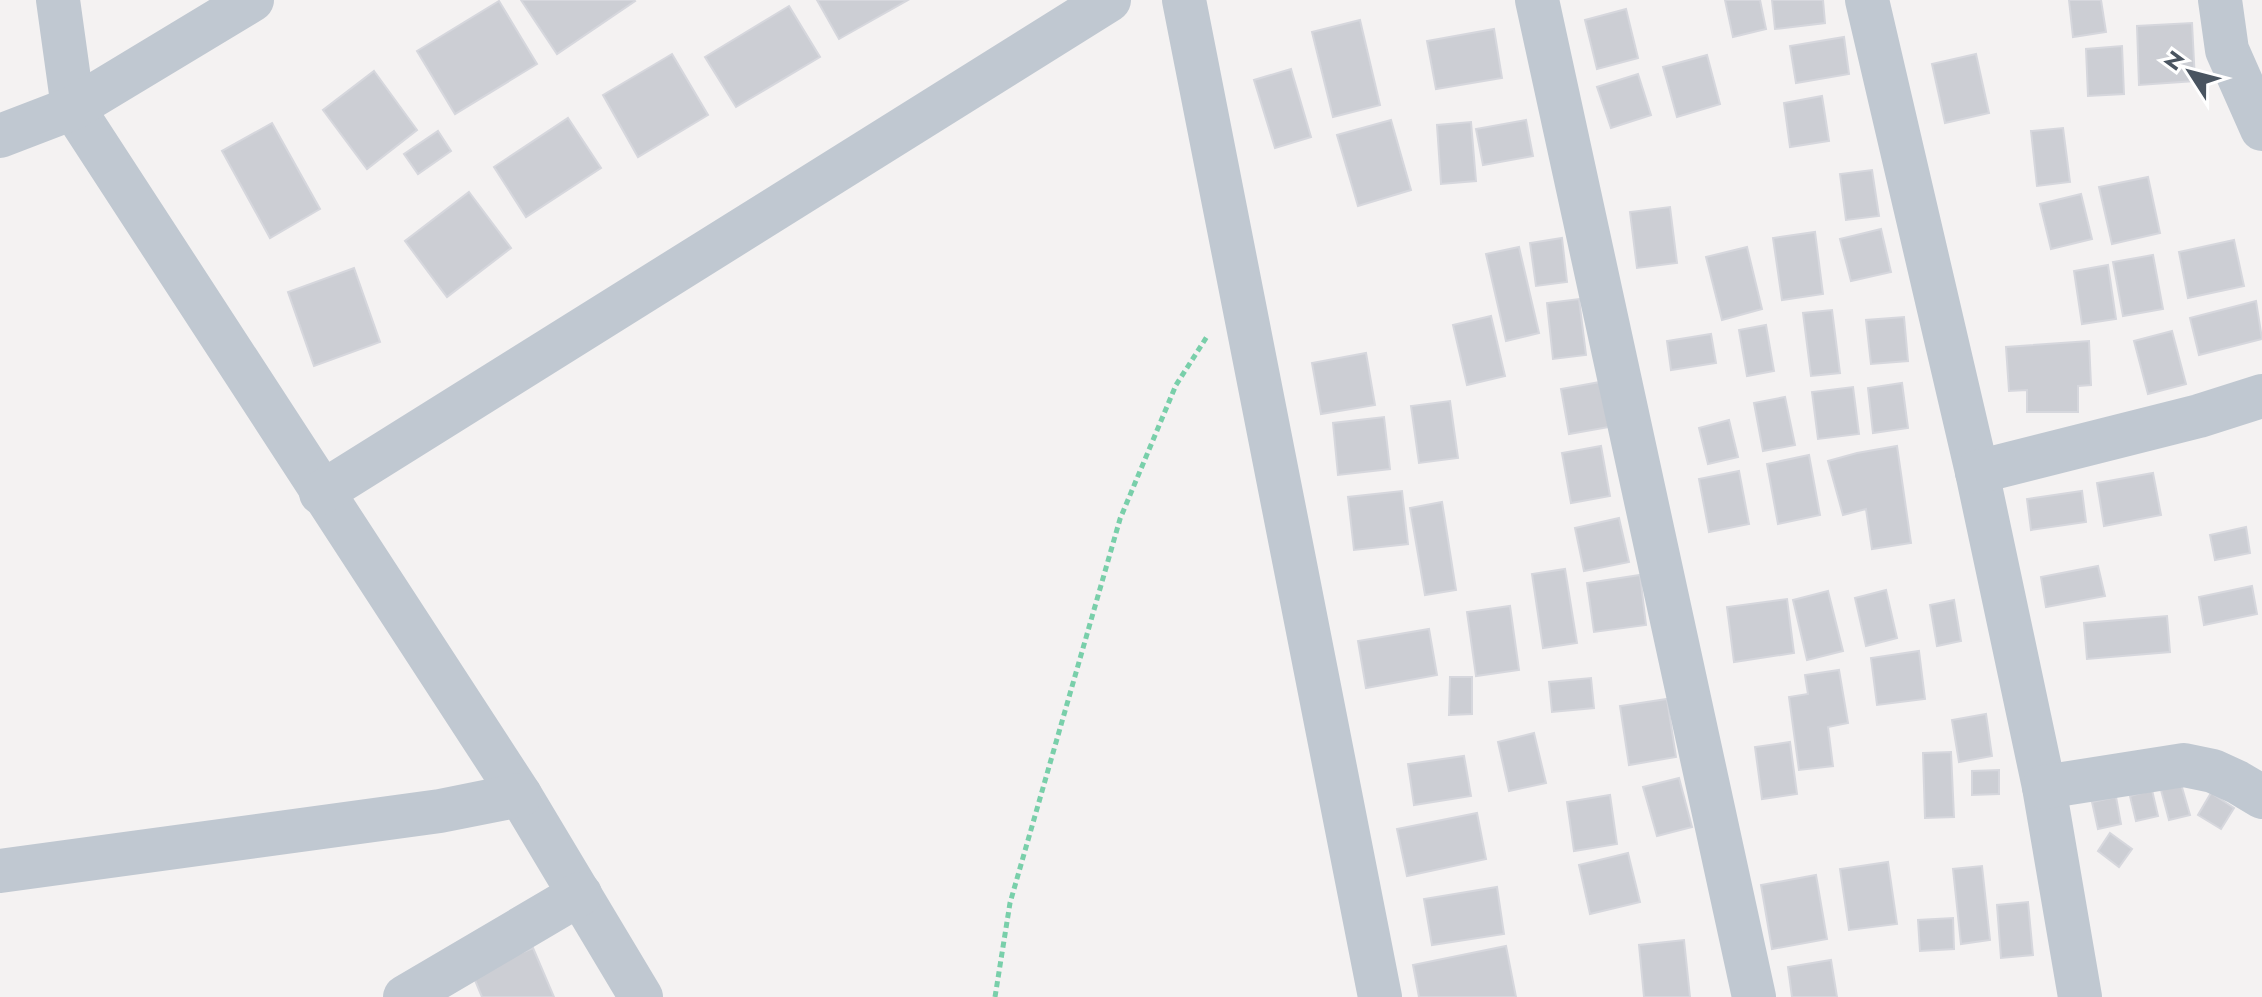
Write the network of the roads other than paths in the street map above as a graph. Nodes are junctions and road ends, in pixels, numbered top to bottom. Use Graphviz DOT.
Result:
graph roads {
  1 [pos="58,0"];
  2 [pos="252,0"];
  3 [pos="1109,0"];
  4 [pos="1184,0"];
  5 [pos="1537,0"];
  6 [pos="1867,0"];
  7 [pos="2220,0"];
  8 [pos="73,108"];
  9 [pos="2259,115"];
  10 [pos="0,136"];
  11 [pos="2262,396"];
  12 [pos="1977,472"];
  13 [pos="321,493"];
  14 [pos="2044,787"];
  15 [pos="520,795"];
  16 [pos="2262,797"];
  17 [pos="0,871"];
  18 [pos="580,894"];
  19 [pos="405,997"];
  20 [pos="641,997"];
  21 [pos="1380,997"];
  22 [pos="1754,997"];
  23 [pos="2080,997"];
  1 -- 8 [label="street"];
  2 -- 8 [label="street"];
  3 -- 13 [label="street"];
  4 -- 21 [label="street"];
  5 -- 22 [label="street"];
  6 -- 12 [label="street"];
  7 -- 9 [label="street"];
  8 -- 10 [label="street"];
  8 -- 13 [label="street"];
  11 -- 12 [label="street"];
  12 -- 14 [label="street"];
  13 -- 15 [label="street"];
  14 -- 16 [label="street"];
  14 -- 23 [label="street"];
  15 -- 17 [label="street"];
  15 -- 18 [label="street"];
  18 -- 19 [label="street"];
  18 -- 20 [label="street"];
}
